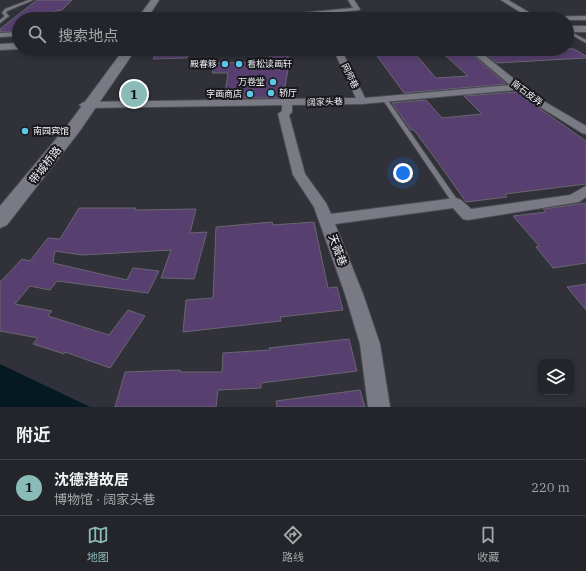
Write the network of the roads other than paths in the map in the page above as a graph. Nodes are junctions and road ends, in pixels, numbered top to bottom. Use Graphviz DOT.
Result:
graph roads {
  1 [pos="32,0"];
  2 [pos="155,0"];
  3 [pos="158,0"];
  4 [pos="351,0"];
  5 [pos="504,0"];
  6 [pos="147,12"];
  7 [pos="152,12"];
  8 [pos="327,12"];
  9 [pos="525,12"];
  10 [pos="574,18"];
  11 [pos="586,18"];
  12 [pos="0,22"];
  13 [pos="586,29"];
  14 [pos="574,30"];
  15 [pos="12,34"];
  16 [pos="574,34"];
  17 [pos="0,35"];
  18 [pos="586,42"];
  19 [pos="12,46"];
  20 [pos="0,47"];
  21 [pos="118,56"];
  22 [pos="125,56"];
  23 [pos="340,56"];
  24 [pos="480,56"];
  25 [pos="518,87"];
  26 [pos="385,100"];
  27 [pos="362,101"];
  28 [pos="287,103"];
  29 [pos="87,105"];
  30 [pos="586,131"];
  31 [pos="586,190"];
  32 [pos="456,203"];
  33 [pos="0,209"];
  34 [pos="0,220"];
  35 [pos="327,220"];
  36 [pos="379,407"];
  1 -- 12 [label="lane"];
  2 -- 6 [label="main road"];
  3 -- 7 [label="main road"];
  4 -- 8 [label="street"];
  5 -- 9 [label="street"];
  10 -- 11 [label="street"];
  13 -- 14 [label="main road"];
  15 -- 17 [label="street"];
  16 -- 18 [label="lane"];
  19 -- 20 [label="main road"];
  21 -- 29 [label="main road, 带城桥路"];
  22 -- 29 [label="main road, 带城桥路"];
  23 -- 27 [label="street, 网师巷"];
  24 -- 25 [label="street, 南石皮弄"];
  25 -- 26 [label="street, 阔家头巷"];
  25 -- 30 [label="street, 南石皮弄"];
  26 -- 27 [label="street, 阔家头巷"];
  26 -- 32 [label="lane"];
  27 -- 28 [label="street, 阔家头巷"];
  28 -- 29 [label="street, 阔家头巷"];
  28 -- 35 [label="street, 天薇巷"];
  29 -- 33 [label="main road, 带城桥路"];
  29 -- 34 [label="main road, 带城桥路"];
  31 -- 32 [label="street"];
  32 -- 35 [label="street"];
  35 -- 36 [label="street, 天薇巷"];
}
